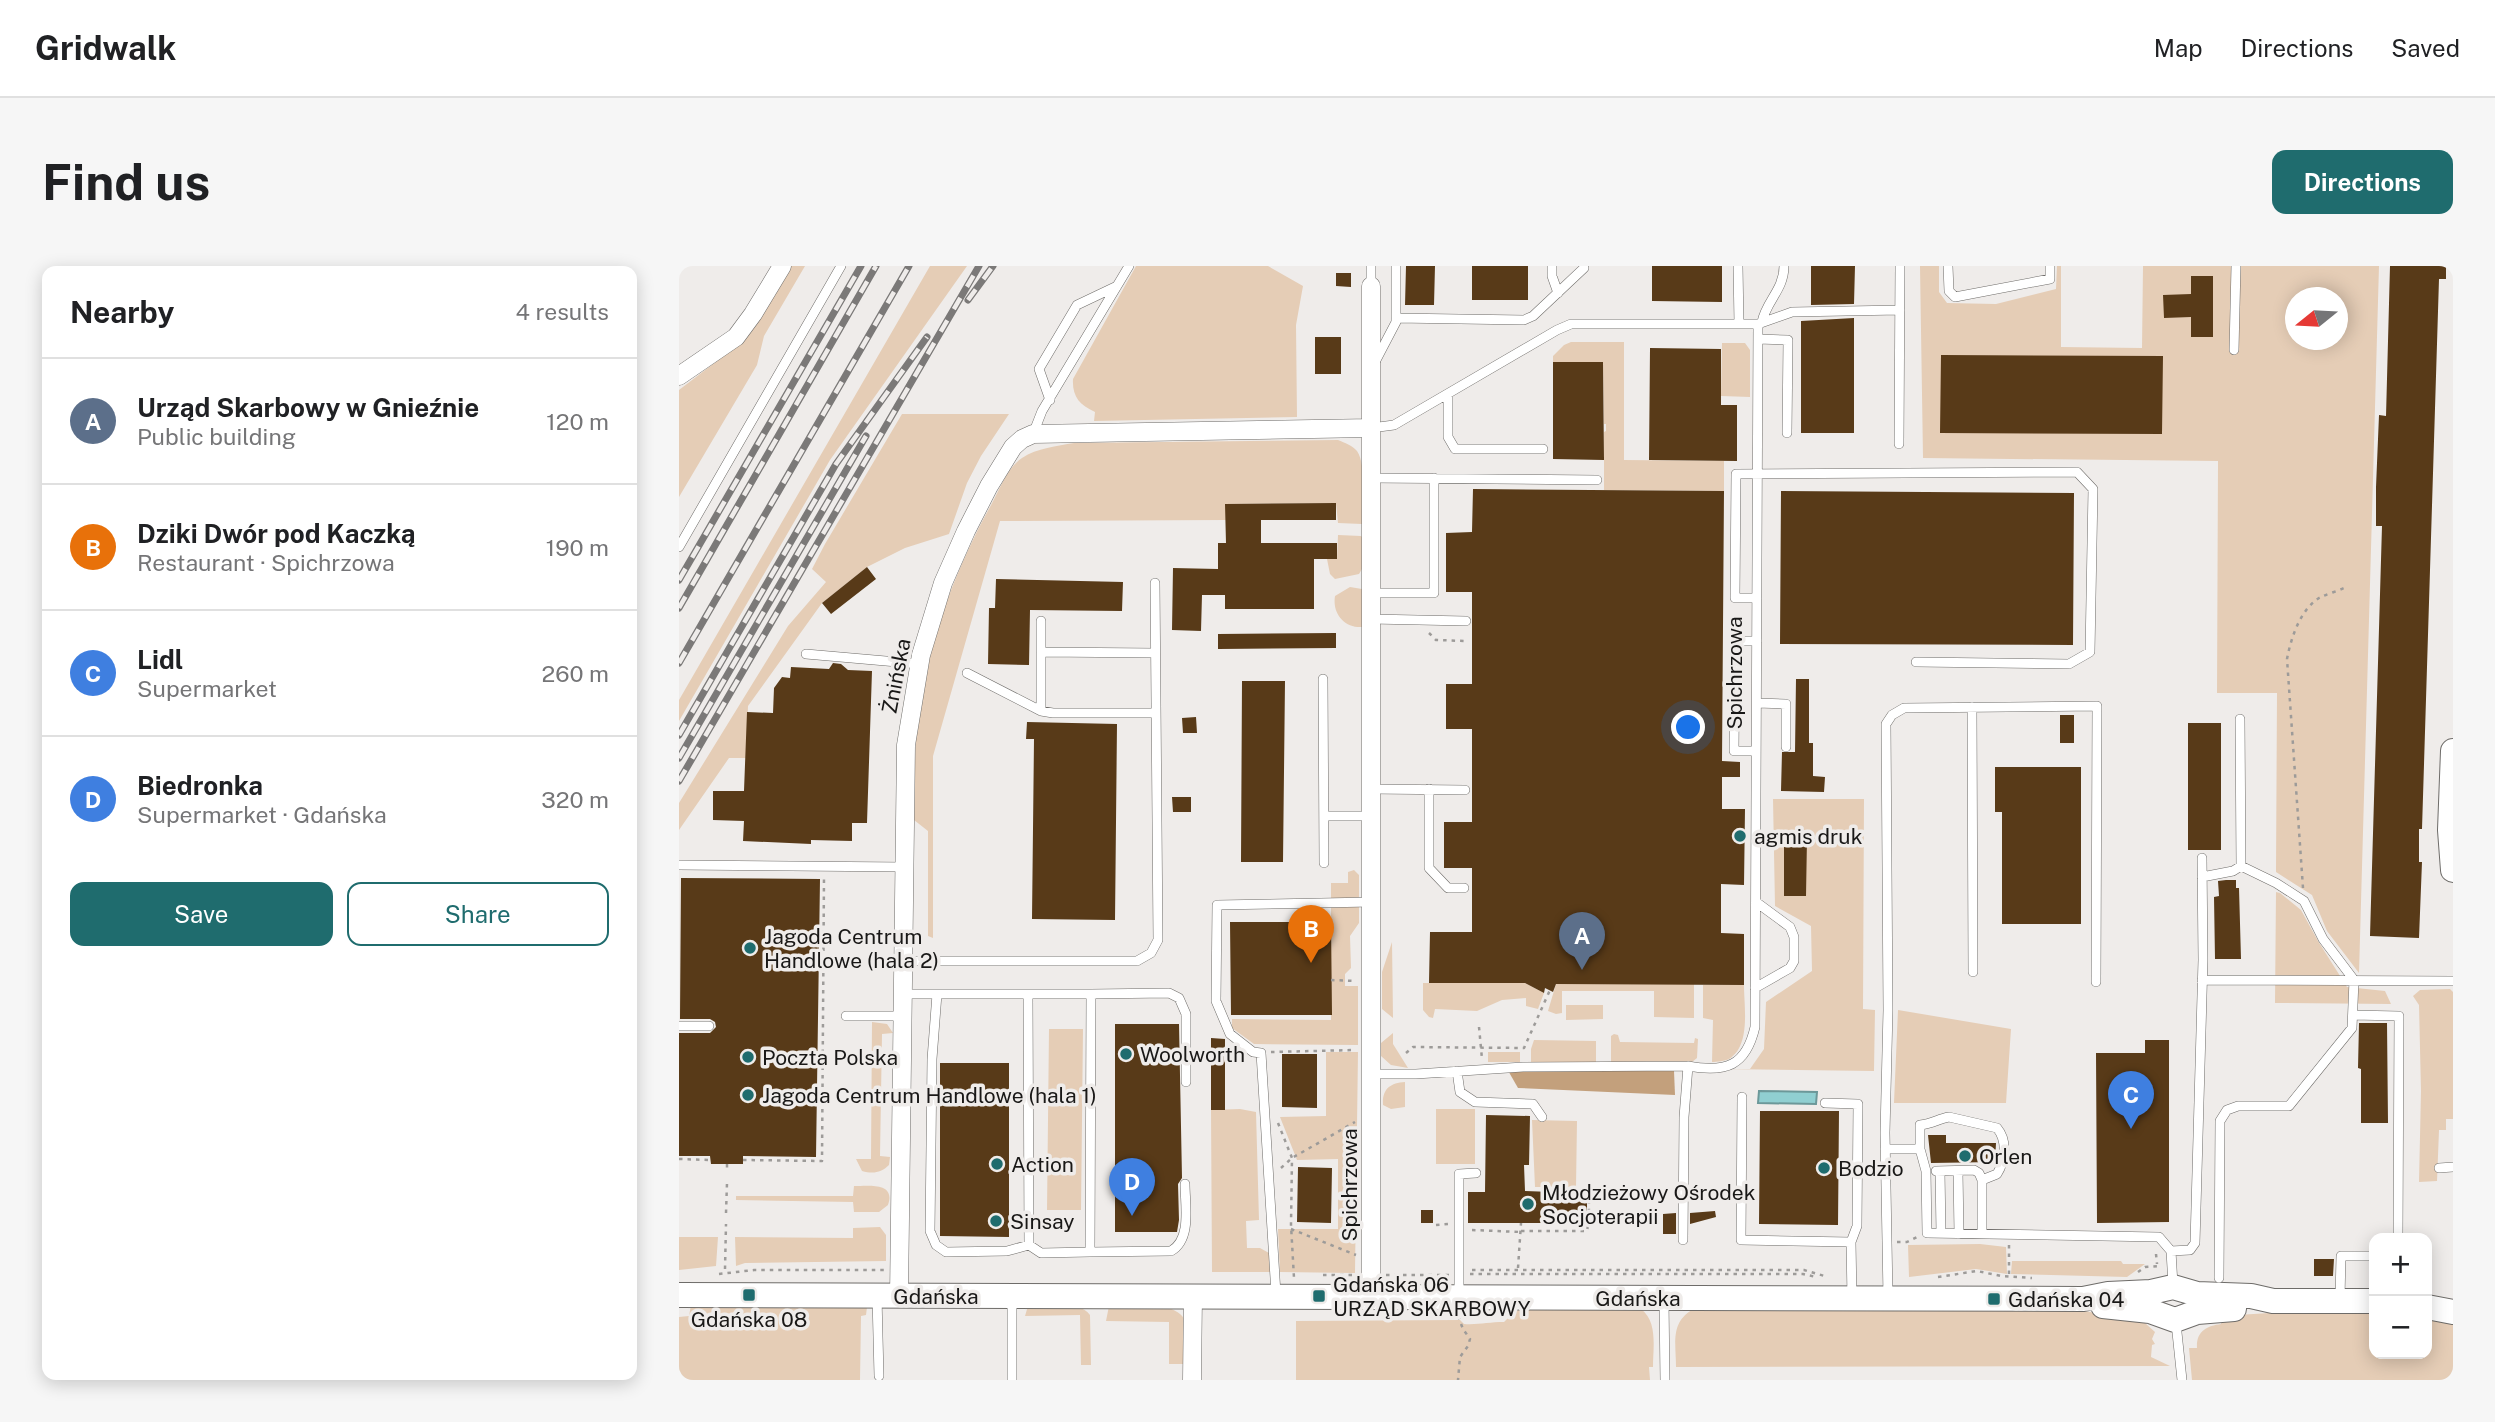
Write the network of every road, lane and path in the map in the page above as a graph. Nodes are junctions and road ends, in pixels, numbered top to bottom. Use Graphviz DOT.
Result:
graph roads {
  1 [pos="782,266"];
  2 [pos="841,266"];
  3 [pos="1129,266"];
  4 [pos="1371,266"];
  5 [pos="1397,266"];
  6 [pos="1552,266"];
  7 [pos="1738,266"];
  8 [pos="1784,266"];
  9 [pos="1900,266"];
  10 [pos="1948,266"];
  11 [pos="2050,266"];
  12 [pos="2236,266"];
  13 [pos="1584,268"];
  14 [pos="1117,286"];
  15 [pos="1371,286"];
  16 [pos="1558,293"];
  17 [pos="1900,310"];
  18 [pos="1396,318"];
  19 [pos="1760,323"];
  20 [pos="1739,324"];
  21 [pos="1758,339"];
  22 [pos="2234,350"];
  23 [pos="1371,369"];
  24 [pos="679,376"];
  25 [pos="1448,394"];
  26 [pos="1050,400"];
  27 [pos="1371,428"];
  28 [pos="1787,433"];
  29 [pos="1034,435"];
  30 [pos="1899,444"];
  31 [pos="1543,449"];
  32 [pos="1758,474"];
  33 [pos="1371,478"];
  34 [pos="1434,478"];
  35 [pos="1597,480"];
  36 [pos="679,547"];
  37 [pos="1155,583"];
  38 [pos="2346,587"];
  39 [pos="1371,593"];
  40 [pos="1757,598"];
  41 [pos="1371,619"];
  42 [pos="1413,620"];
  43 [pos="1041,621"];
  44 [pos="1466,621"];
  45 [pos="1465,641"];
  46 [pos="1757,641"];
  47 [pos="1041,652"];
  48 [pos="1155,653"];
  49 [pos="806,654"];
  50 [pos="1916,662"];
  51 [pos="920,664"];
  52 [pos="967,673"];
  53 [pos="1323,679"];
  54 [pos="1757,703"];
  55 [pos="1972,707"];
  56 [pos="1041,711"];
  57 [pos="1156,713"];
  58 [pos="2240,719"];
  59 [pos="1786,747"];
  60 [pos="1756,751"];
  61 [pos="2453,751"];
  62 [pos="1371,789"];
  63 [pos="1429,789"];
  64 [pos="1465,789"];
  65 [pos="1324,816"];
  66 [pos="1371,816"];
  67 [pos="2202,858"];
  68 [pos="1324,863"];
  69 [pos="679,865"];
  70 [pos="824,866"];
  71 [pos="2241,866"];
  72 [pos="905,867"];
  73 [pos="2453,870"];
  74 [pos="2202,877"];
  75 [pos="1464,888"];
  76 [pos="2304,901"];
  77 [pos="1371,902"];
  78 [pos="1756,902"];
  79 [pos="903,961"];
  80 [pos="1973,971"];
  81 [pos="1332,980"];
  82 [pos="2202,980"];
  83 [pos="2354,980"];
  84 [pos="2453,981"];
  85 [pos="1362,982"];
  86 [pos="2096,982"];
  87 [pos="1755,988"];
  88 [pos="1549,990"];
  89 [pos="903,994"];
  90 [pos="937,994"];
  91 [pos="1028,994"];
  92 [pos="1091,994"];
  93 [pos="2353,1015"];
  94 [pos="846,1016"];
  95 [pos="903,1016"];
  96 [pos="679,1026"];
  97 [pos="709,1026"];
  98 [pos="1479,1027"];
  99 [pos="1482,1047"];
  100 [pos="1362,1049"];
  101 [pos="1261,1053"];
  102 [pos="1406,1053"];
  103 [pos="1688,1066"];
  104 [pos="1482,1069"];
  105 [pos="1457,1071"];
  106 [pos="1371,1074"];
  107 [pos="1187,1082"];
  108 [pos="1742,1097"];
  109 [pos="1825,1103"];
  110 [pos="1542,1117"];
  111 [pos="1361,1119"];
  112 [pos="1278,1122"];
  113 [pos="1885,1149"];
  114 [pos="1920,1149"];
  115 [pos="1291,1158"];
  116 [pos="679,1159"];
  117 [pos="711,1160"];
  118 [pos="743,1160"];
  119 [pos="727,1164"];
  120 [pos="2453,1167"];
  121 [pos="2439,1168"];
  122 [pos="727,1170"];
  123 [pos="1926,1171"];
  124 [pos="1940,1171"];
  125 [pos="1958,1171"];
  126 [pos="1476,1173"];
  127 [pos="1271,1177"];
  128 [pos="1982,1180"];
  129 [pos="727,1183"];
  130 [pos="1185,1184"];
  131 [pos="1589,1192"];
  132 [pos="726,1213"];
  133 [pos="1521,1223"];
  134 [pos="726,1224"];
  135 [pos="1291,1229"];
  136 [pos="1459,1230"];
  137 [pos="1521,1231"];
  138 [pos="1941,1233"];
  139 [pos="2398,1233"];
  140 [pos="1959,1234"];
  141 [pos="1982,1234"];
  142 [pos="1683,1240"];
  143 [pos="1851,1241"];
  144 [pos="1896,1242"];
  145 [pos="1907,1242"];
  146 [pos="1029,1245"];
  147 [pos="2151,1249"];
  148 [pos="2171,1251"];
  149 [pos="1090,1252"];
  150 [pos="1358,1256"];
  151 [pos="2369,1256"];
  152 [pos="2009,1259"];
  153 [pos="725,1269"];
  154 [pos="1459,1270"];
  155 [pos="1518,1270"];
  156 [pos="2137,1273"];
  157 [pos="2009,1274"];
  158 [pos="1294,1278"];
  159 [pos="1937,1278"];
  160 [pos="2035,1278"];
  161 [pos="2220,1278"];
  162 [pos="1832,1279"];
  163 [pos="2168,1279"];
  164 [pos="679,1295"];
  165 [pos="888,1296"];
  166 [pos="1012,1296"];
  167 [pos="1193,1296"];
  168 [pos="1276,1296"];
  169 [pos="1371,1296"];
  170 [pos="1664,1298"];
  171 [pos="1852,1298"];
  172 [pos="1888,1298"];
  173 [pos="2453,1298"];
  174 [pos="2083,1299"];
  175 [pos="2432,1300"];
  176 [pos="2273,1301"];
  177 [pos="2340,1301"];
  178 [pos="2369,1301"];
  179 [pos="1459,1306"];
  180 [pos="2432,1308"];
  181 [pos="2453,1312"];
  182 [pos="2173,1317"];
  183 [pos="879,1376"];
  184 [pos="1012,1380"];
  185 [pos="1192,1380"];
  186 [pos="1458,1380"];
  187 [pos="1665,1380"];
  188 [pos="2182,1380"];
  1 -- 24 [label="street"];
  2 -- 36 [label="lane"];
  3 -- 14 [label="lane"];
  4 -- 15 [label="lane"];
  5 -- 18 [label="lane"];
  6 -- 16 [label="lane"];
  7 -- 20 [label="lane"];
  8 -- 19 [label="lane"];
  9 -- 17 [label="lane"];
  10 -- 11 [label="lane"];
  12 -- 22 [label="lane"];
  13 -- 16 [label="lane"];
  14 -- 26 [label="lane"];
  14 -- 26 [label="lane"];
  15 -- 23 [label="street, Spichrzowa"];
  16 -- 18 [label="lane"];
  17 -- 19 [label="lane"];
  17 -- 30 [label="lane"];
  18 -- 23 [label="lane"];
  19 -- 20 [label="lane"];
  19 -- 21 [label="lane, Spichrzowa"];
  20 -- 25 [label="lane"];
  21 -- 28 [label="lane"];
  21 -- 32 [label="lane, Spichrzowa"];
  23 -- 27 [label="street, Spichrzowa"];
  25 -- 27 [label="lane"];
  25 -- 31 [label="lane"];
  26 -- 29 [label="lane"];
  27 -- 29 [label="street"];
  27 -- 33 [label="street, Spichrzowa"];
  29 -- 51 [label="street, Żnińska"];
  32 -- 40 [label="lane, Spichrzowa"];
  32 -- 40 [label="lane"];
  32 -- 50 [label="lane"];
  33 -- 34 [label="lane"];
  33 -- 39 [label="street, Spichrzowa"];
  34 -- 35 [label="lane"];
  34 -- 39 [label="lane"];
  37 -- 48 [label="lane"];
  38 -- 76 [label="path"];
  39 -- 41 [label="street, Spichrzowa"];
  40 -- 46 [label="lane, Spichrzowa"];
  41 -- 42 [label="lane"];
  41 -- 62 [label="street, Spichrzowa"];
  42 -- 44 [label="lane"];
  42 -- 45 [label="path"];
  43 -- 47 [label="lane"];
  46 -- 54 [label="lane, Spichrzowa"];
  46 -- 60 [label="lane"];
  47 -- 48 [label="lane"];
  47 -- 56 [label="lane"];
  48 -- 57 [label="lane"];
  49 -- 51 [label="lane"];
  51 -- 72 [label="street, Żnińska"];
  52 -- 56 [label="lane"];
  53 -- 65 [label="lane"];
  54 -- 59 [label="lane"];
  54 -- 60 [label="lane, Spichrzowa"];
  55 -- 80 [label="lane"];
  55 -- 86 [label="lane"];
  55 -- 113 [label="lane"];
  56 -- 57 [label="lane"];
  57 -- 79 [label="lane"];
  58 -- 71 [label="lane"];
  60 -- 78 [label="lane, Spichrzowa"];
  61 -- 73 [label="street"];
  62 -- 63 [label="lane"];
  62 -- 66 [label="street, Spichrzowa"];
  63 -- 64 [label="lane"];
  63 -- 75 [label="lane"];
  65 -- 66 [label="lane"];
  65 -- 68 [label="lane"];
  66 -- 77 [label="street, Spichrzowa"];
  67 -- 74 [label="lane"];
  69 -- 70 [label="lane"];
  70 -- 72 [label="lane"];
  70 -- 118 [label="path"];
  71 -- 74 [label="lane"];
  71 -- 76 [label="lane"];
  72 -- 79 [label="street, Żnińska"];
  74 -- 82 [label="lane"];
  76 -- 83 [label="lane"];
  77 -- 101 [label="lane"];
  77 -- 106 [label="street, Spichrzowa"];
  78 -- 87 [label="lane, Spichrzowa"];
  78 -- 87 [label="lane"];
  79 -- 89 [label="street, Żnińska"];
  81 -- 85 [label="path"];
  82 -- 83 [label="lane"];
  82 -- 148 [label="lane"];
  83 -- 84 [label="lane"];
  83 -- 93 [label="lane"];
  87 -- 103 [label="lane, Spichrzowa"];
  88 -- 99 [label="path"];
  89 -- 90 [label="lane"];
  89 -- 95 [label="street, Żnińska"];
  90 -- 91 [label="lane"];
  90 -- 146 [label="lane"];
  91 -- 92 [label="lane"];
  91 -- 146 [label="lane"];
  92 -- 107 [label="lane"];
  92 -- 149 [label="lane"];
  93 -- 139 [label="lane"];
  93 -- 161 [label="lane"];
  94 -- 95 [label="lane"];
  95 -- 165 [label="street, Żnińska"];
  96 -- 97 [label="lane"];
  98 -- 99 [label="path"];
  99 -- 102 [label="path"];
  99 -- 104 [label="path"];
  100 -- 101 [label="path"];
  101 -- 127 [label="lane"];
  103 -- 104 [label="lane, Spichrzowa"];
  103 -- 142 [label="lane"];
  104 -- 105 [label="lane, Spichrzowa"];
  105 -- 106 [label="lane, Spichrzowa"];
  105 -- 110 [label="lane"];
  106 -- 169 [label="street, Spichrzowa"];
  108 -- 143 [label="lane"];
  109 -- 143 [label="lane"];
  111 -- 115 [label="path"];
  112 -- 115 [label="path"];
  113 -- 114 [label="lane"];
  113 -- 172 [label="lane"];
  114 -- 123 [label="lane"];
  114 -- 128 [label="lane"];
  115 -- 127 [label="path"];
  115 -- 135 [label="path"];
  116 -- 117 [label="path"];
  119 -- 122 [label="path"];
  120 -- 121 [label="lane"];
  123 -- 124 [label="lane"];
  123 -- 138 [label="lane"];
  124 -- 125 [label="lane"];
  124 -- 138 [label="lane"];
  125 -- 128 [label="lane"];
  125 -- 140 [label="lane"];
  126 -- 136 [label="lane"];
  127 -- 168 [label="lane"];
  128 -- 141 [label="lane"];
  129 -- 132 [label="path"];
  130 -- 149 [label="lane"];
  131 -- 137 [label="path"];
  133 -- 137 [label="path"];
  134 -- 153 [label="path"];
  135 -- 150 [label="path"];
  135 -- 158 [label="path"];
  136 -- 137 [label="path"];
  136 -- 154 [label="lane"];
  137 -- 155 [label="path"];
  138 -- 140 [label="lane"];
  140 -- 141 [label="lane"];
  141 -- 148 [label="lane"];
  143 -- 171 [label="lane"];
  144 -- 145 [label="path"];
  146 -- 149 [label="lane"];
  147 -- 163 [label="path"];
  148 -- 163 [label="lane"];
  151 -- 177 [label="lane"];
  152 -- 157 [label="path"];
  154 -- 155 [label="path"];
  154 -- 179 [label="lane"];
  155 -- 162 [label="path"];
  156 -- 163 [label="path"];
  159 -- 160 [label="path"];
  163 -- 174 [label="street, Gdańska"];
  163 -- 176 [label="street, Gdańska"];
  163 -- 182 [label="street"];
  164 -- 165 [label="street, Gdańska"];
  165 -- 166 [label="street, Gdańska"];
  165 -- 183 [label="lane"];
  166 -- 167 [label="street, Gdańska"];
  166 -- 184 [label="lane"];
  167 -- 168 [label="street, Gdańska"];
  167 -- 185 [label="street"];
  168 -- 169 [label="street, Gdańska"];
  169 -- 179 [label="street, Gdańska"];
  170 -- 171 [label="street, Gdańska"];
  170 -- 179 [label="street, Gdańska"];
  170 -- 187 [label="lane"];
  171 -- 172 [label="street, Gdańska"];
  172 -- 174 [label="street, Gdańska"];
  173 -- 175 [label="street"];
  174 -- 182 [label="street, Gdańska"];
  176 -- 177 [label="street, Gdańska"];
  176 -- 182 [label="street, Gdańska"];
  177 -- 178 [label="street, Gdańska"];
  179 -- 186 [label="path"];
  180 -- 181 [label="street"];
  182 -- 188 [label="lane"];
}
